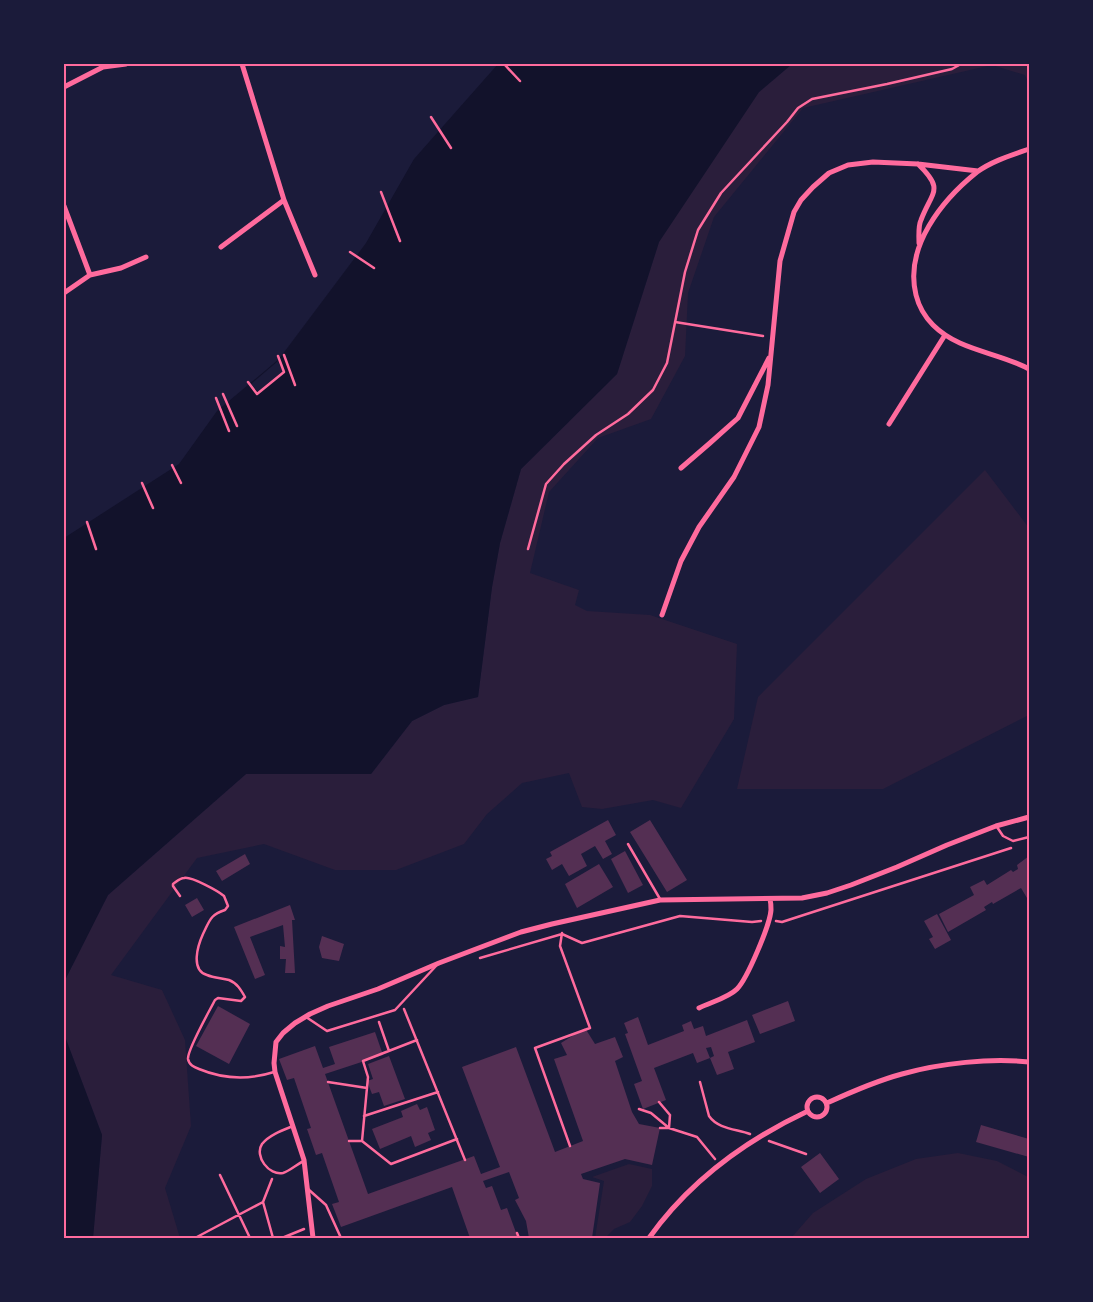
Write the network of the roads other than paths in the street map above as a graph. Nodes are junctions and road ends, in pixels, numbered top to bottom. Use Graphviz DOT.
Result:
graph roads {
  1 [pos="126,64"];
  2 [pos="242,64"];
  3 [pos="64,87"];
  4 [pos="1029,149"];
  5 [pos="918,164"];
  6 [pos="978,171"];
  7 [pos="284,200"];
  8 [pos="64,206"];
  9 [pos="221,247"];
  10 [pos="918,249"];
  11 [pos="146,258"];
  12 [pos="90,275"];
  13 [pos="315,275"];
  14 [pos="64,293"];
  15 [pos="944,335"];
  16 [pos="770,355"];
  17 [pos="1029,369"];
  18 [pos="889,424"];
  19 [pos="681,468"];
  20 [pos="662,615"];
  21 [pos="1029,817"];
  22 [pos="996,826"];
  23 [pos="1029,837"];
  24 [pos="628,844"];
  25 [pos="180,896"];
  26 [pos="770,899"];
  27 [pos="660,900"];
  28 [pos="439,963"];
  29 [pos="699,1008"];
  30 [pos="306,1017"];
  31 [pos="1029,1062"];
  32 [pos="275,1072"];
  33 [pos="827,1103"];
  34 [pos="808,1111"];
  35 [pos="293,1126"];
  36 [pos="304,1160"];
  37 [pos="308,1189"];
  38 [pos="313,1238"];
  39 [pos="341,1238"];
  40 [pos="649,1238"];
  1 -- 3 [label="street"];
  2 -- 7 [label="street"];
  4 -- 6 [label="street"];
  5 -- 6 [label="street"];
  5 -- 10 [label="street"];
  5 -- 16 [label="street"];
  6 -- 10 [label="street"];
  7 -- 9 [label="street"];
  7 -- 13 [label="street"];
  8 -- 12 [label="street"];
  10 -- 15 [label="street"];
  11 -- 12 [label="street"];
  12 -- 14 [label="street"];
  15 -- 17 [label="street"];
  15 -- 18 [label="street"];
  16 -- 19 [label="street"];
  16 -- 20 [label="street"];
  21 -- 22 [label="street"];
  22 -- 23 [label="lane"];
  22 -- 26 [label="street"];
  24 -- 27 [label="lane"];
  25 -- 32 [label="lane"];
  26 -- 27 [label="street"];
  26 -- 29 [label="street"];
  27 -- 28 [label="street"];
  28 -- 30 [label="street"];
  28 -- 30 [label="lane"];
  30 -- 32 [label="street"];
  31 -- 33 [label="street"];
  32 -- 35 [label="street"];
  33 -- 34 [label="street"];
  33 -- 34 [label="street"];
  34 -- 40 [label="street"];
  35 -- 36 [label="street"];
  35 -- 36 [label="lane"];
  36 -- 37 [label="street"];
  37 -- 38 [label="street"];
  37 -- 39 [label="lane"];
}
